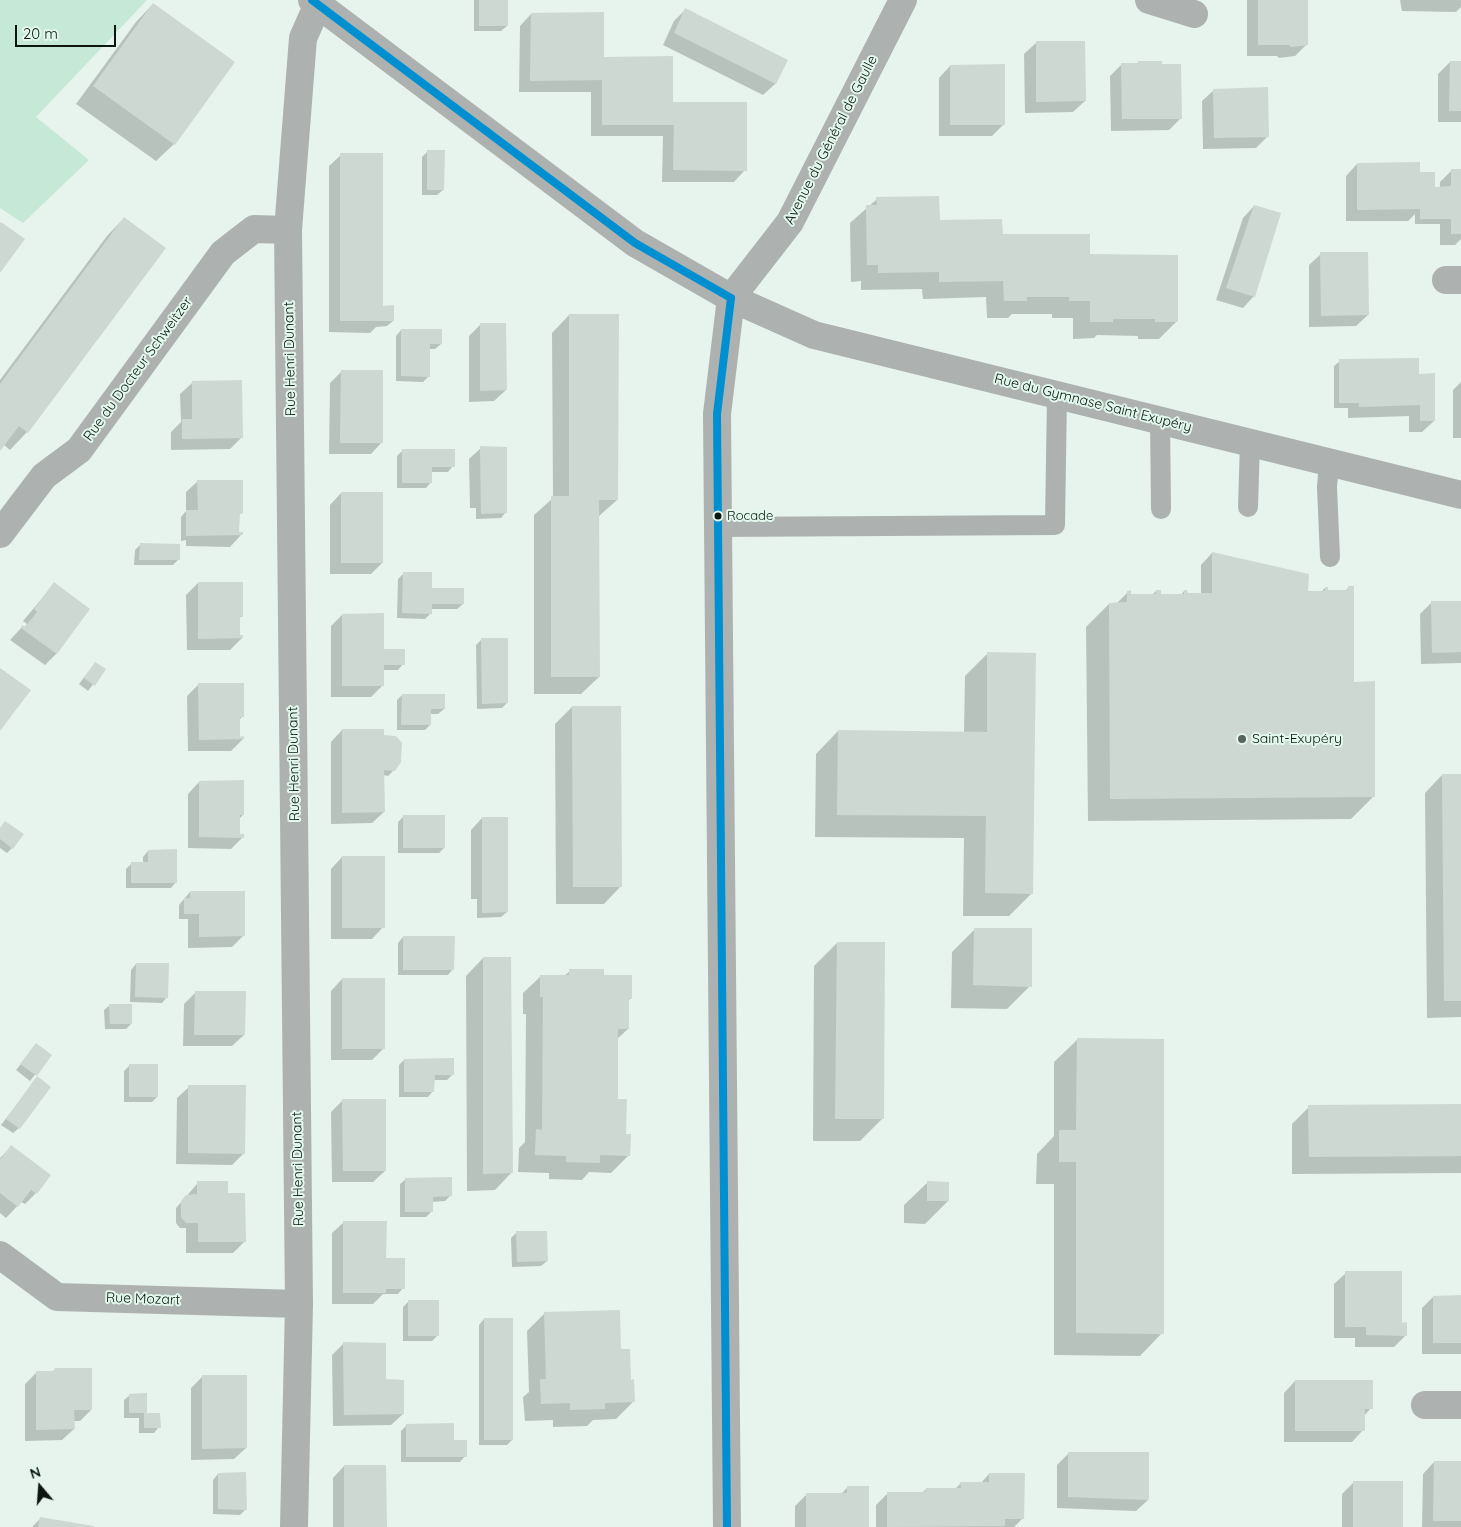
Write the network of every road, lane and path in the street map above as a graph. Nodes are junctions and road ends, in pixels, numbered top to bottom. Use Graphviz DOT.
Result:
graph roads {
  1 [pos="903,0"];
  2 [pos="1149,0"];
  3 [pos="315,2"];
  4 [pos="1194,14"];
  5 [pos="288,230"];
  6 [pos="730,298"];
  7 [pos="1057,395"];
  8 [pos="1160,420"];
  9 [pos="1250,442"];
  10 [pos="1328,462"];
  11 [pos="1461,495"];
  12 [pos="1248,507"];
  13 [pos="1161,509"];
  14 [pos="718,527"];
  15 [pos="0,534"];
  16 [pos="1330,557"];
  17 [pos="0,1255"];
  18 [pos="299,1304"];
  19 [pos="1425,1405"];
  20 [pos="1461,1405"];
  21 [pos="294,1527"];
  22 [pos="727,1527"];
  1 -- 6 [label="street, Avenue du Général de Gaulle"];
  2 -- 4 [label="street"];
  3 -- 5 [label="street, Rue Henri Dunant"];
  3 -- 6 [label="street, Rue Henri Dunant"];
  5 -- 15 [label="street, Rue du Docteur Schweitzer"];
  5 -- 18 [label="street, Rue Henri Dunant"];
  6 -- 7 [label="street, Rue du Gymnase Saint Exupéry"];
  6 -- 14 [label="street"];
  7 -- 8 [label="street, Rue du Gymnase Saint Exupéry"];
  7 -- 14 [label="lane"];
  8 -- 9 [label="street, Rue du Gymnase Saint Exupéry"];
  8 -- 13 [label="lane"];
  9 -- 10 [label="street, Rue du Gymnase Saint Exupéry"];
  9 -- 12 [label="lane"];
  10 -- 11 [label="street, Rue du Gymnase Saint Exupéry"];
  10 -- 16 [label="lane"];
  14 -- 22 [label="street"];
  17 -- 18 [label="street, Rue Mozart"];
  18 -- 21 [label="street, Rue Henri Dunant"];
  19 -- 20 [label="street"];
}
